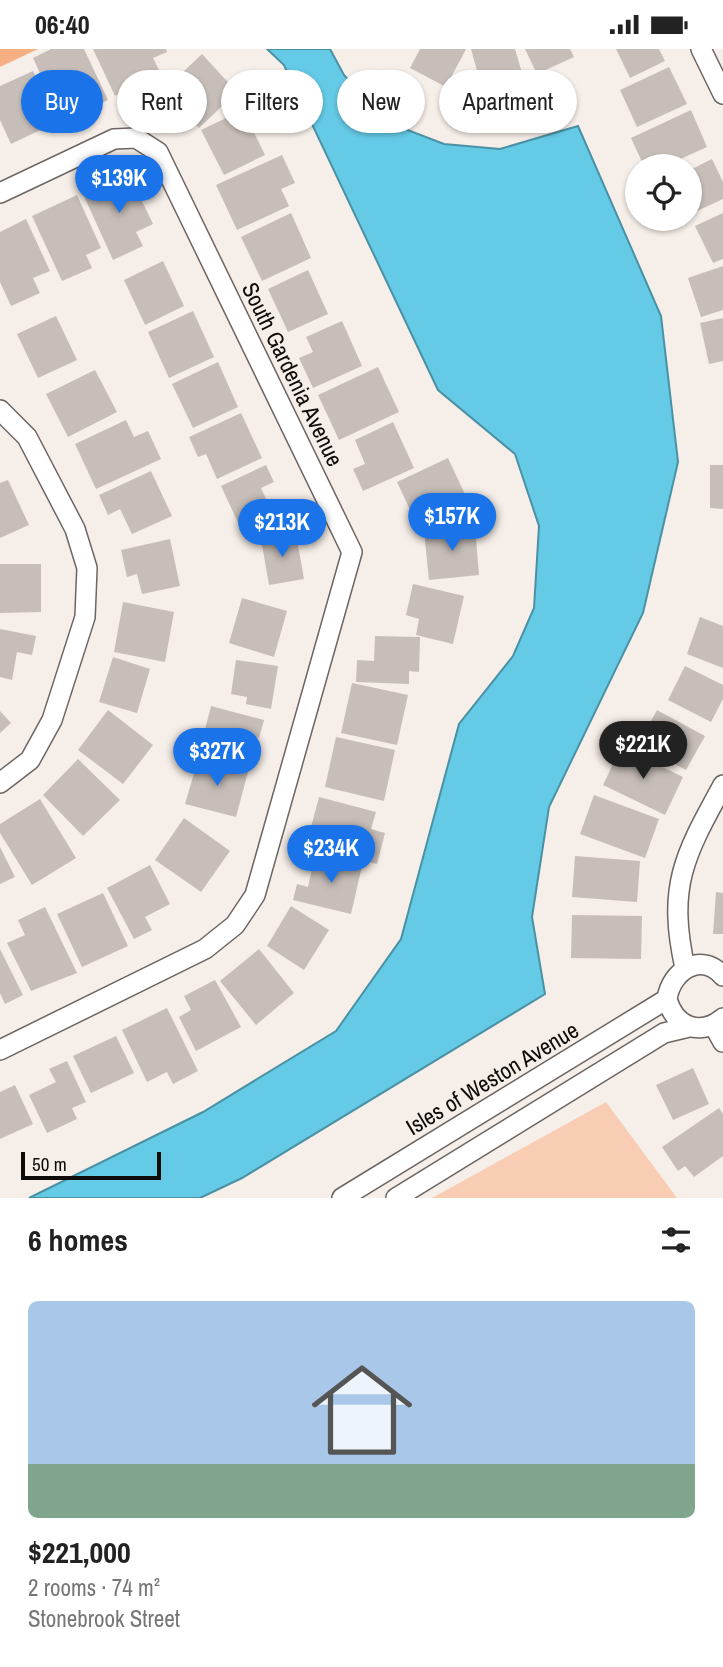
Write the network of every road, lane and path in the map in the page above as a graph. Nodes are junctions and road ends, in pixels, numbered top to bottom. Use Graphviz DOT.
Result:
graph roads {
  1 [pos="701,49"];
  2 [pos="723,94"];
  3 [pos="0,193"];
  4 [pos="0,410"];
  5 [pos="0,783"];
  6 [pos="723,785"];
  7 [pos="685,968"];
  8 [pos="723,976"];
  9 [pos="667,999"];
  10 [pos="690,1027"];
  11 [pos="720,1029"];
  12 [pos="0,1050"];
  13 [pos="342,1198"];
  14 [pos="396,1198"];
  1 -- 2 [label="street"];
  3 -- 12 [label="street, South Gardenia Avenue"];
  4 -- 5 [label="street"];
  6 -- 7 [label="street"];
  7 -- 8 [label="street"];
  7 -- 9 [label="street"];
  9 -- 10 [label="street"];
  9 -- 13 [label="street, Isles of Weston Avenue"];
  10 -- 11 [label="street"];
  10 -- 14 [label="street"];
}
